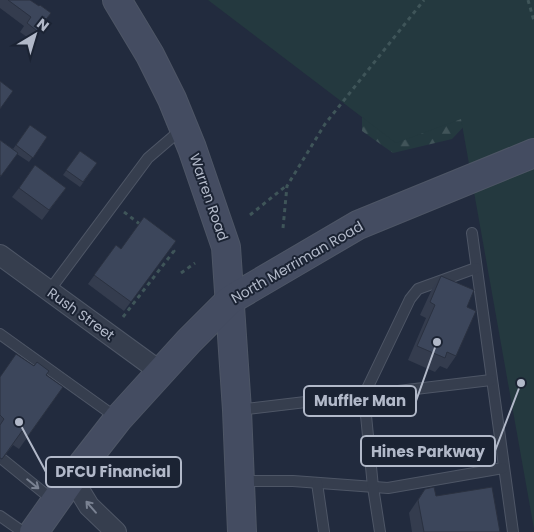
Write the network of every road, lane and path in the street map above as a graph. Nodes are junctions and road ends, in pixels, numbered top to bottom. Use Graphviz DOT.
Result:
graph roads {
  1 [pos="116,0"];
  2 [pos="424,0"];
  3 [pos="528,0"];
  4 [pos="534,21"];
  5 [pos="184,128"];
  6 [pos="534,153"];
  7 [pos="287,186"];
  8 [pos="114,204"];
  9 [pos="250,214"];
  10 [pos="283,228"];
  11 [pos="148,230"];
  12 [pos="472,233"];
  13 [pos="161,240"];
  14 [pos="0,255"];
  15 [pos="195,262"];
  16 [pos="476,268"];
  17 [pos="181,273"];
  18 [pos="49,291"];
  19 [pos="230,300"];
  20 [pos="123,317"];
  21 [pos="0,334"];
  22 [pos="162,373"];
  23 [pos="491,380"];
  24 [pos="364,395"];
  25 [pos="237,410"];
  26 [pos="118,420"];
  27 [pos="5,461"];
  28 [pos="503,468"];
  29 [pos="72,478"];
  30 [pos="240,481"];
  31 [pos="316,482"];
  32 [pos="373,487"];
  33 [pos="55,502"];
  34 [pos="0,516"];
  35 [pos="236,531"];
  36 [pos="23,532"];
  37 [pos="34,532"];
  38 [pos="116,532"];
  39 [pos="324,532"];
  40 [pos="380,532"];
  41 [pos="513,532"];
  1 -- 5 [label="main road, Warren Road"];
  2 -- 7 [label="path"];
  3 -- 4 [label="path"];
  5 -- 8 [label="lane"];
  5 -- 19 [label="main road, Warren Road"];
  6 -- 19 [label="main road, North Merriman Road"];
  7 -- 9 [label="path"];
  7 -- 10 [label="path"];
  8 -- 11 [label="path"];
  8 -- 18 [label="lane"];
  12 -- 16 [label="lane"];
  13 -- 20 [label="path"];
  14 -- 18 [label="street, Rush Street"];
  15 -- 17 [label="path"];
  16 -- 23 [label="lane"];
  16 -- 24 [label="lane"];
  18 -- 22 [label="street, Rush Street"];
  19 -- 22 [label="main road, North Merriman Road"];
  19 -- 25 [label="main road, Warren Road"];
  21 -- 26 [label="lane"];
  22 -- 26 [label="main road, North Merriman Road"];
  23 -- 24 [label="lane"];
  23 -- 28 [label="lane"];
  24 -- 25 [label="lane"];
  24 -- 32 [label="lane"];
  25 -- 30 [label="main road, Warren Road"];
  26 -- 29 [label="main road, North Merriman Road"];
  27 -- 33 [label="lane, one-way"];
  28 -- 32 [label="lane"];
  28 -- 41 [label="lane"];
  29 -- 33 [label="main road, North Merriman Road"];
  38 -- 29 [label="street, one-way"];
  30 -- 31 [label="lane"];
  30 -- 35 [label="main road, Warren Road"];
  31 -- 32 [label="lane"];
  31 -- 39 [label="lane"];
  32 -- 40 [label="lane"];
  33 -- 37 [label="main road, North Merriman Road"];
  34 -- 36 [label="lane"];
}
